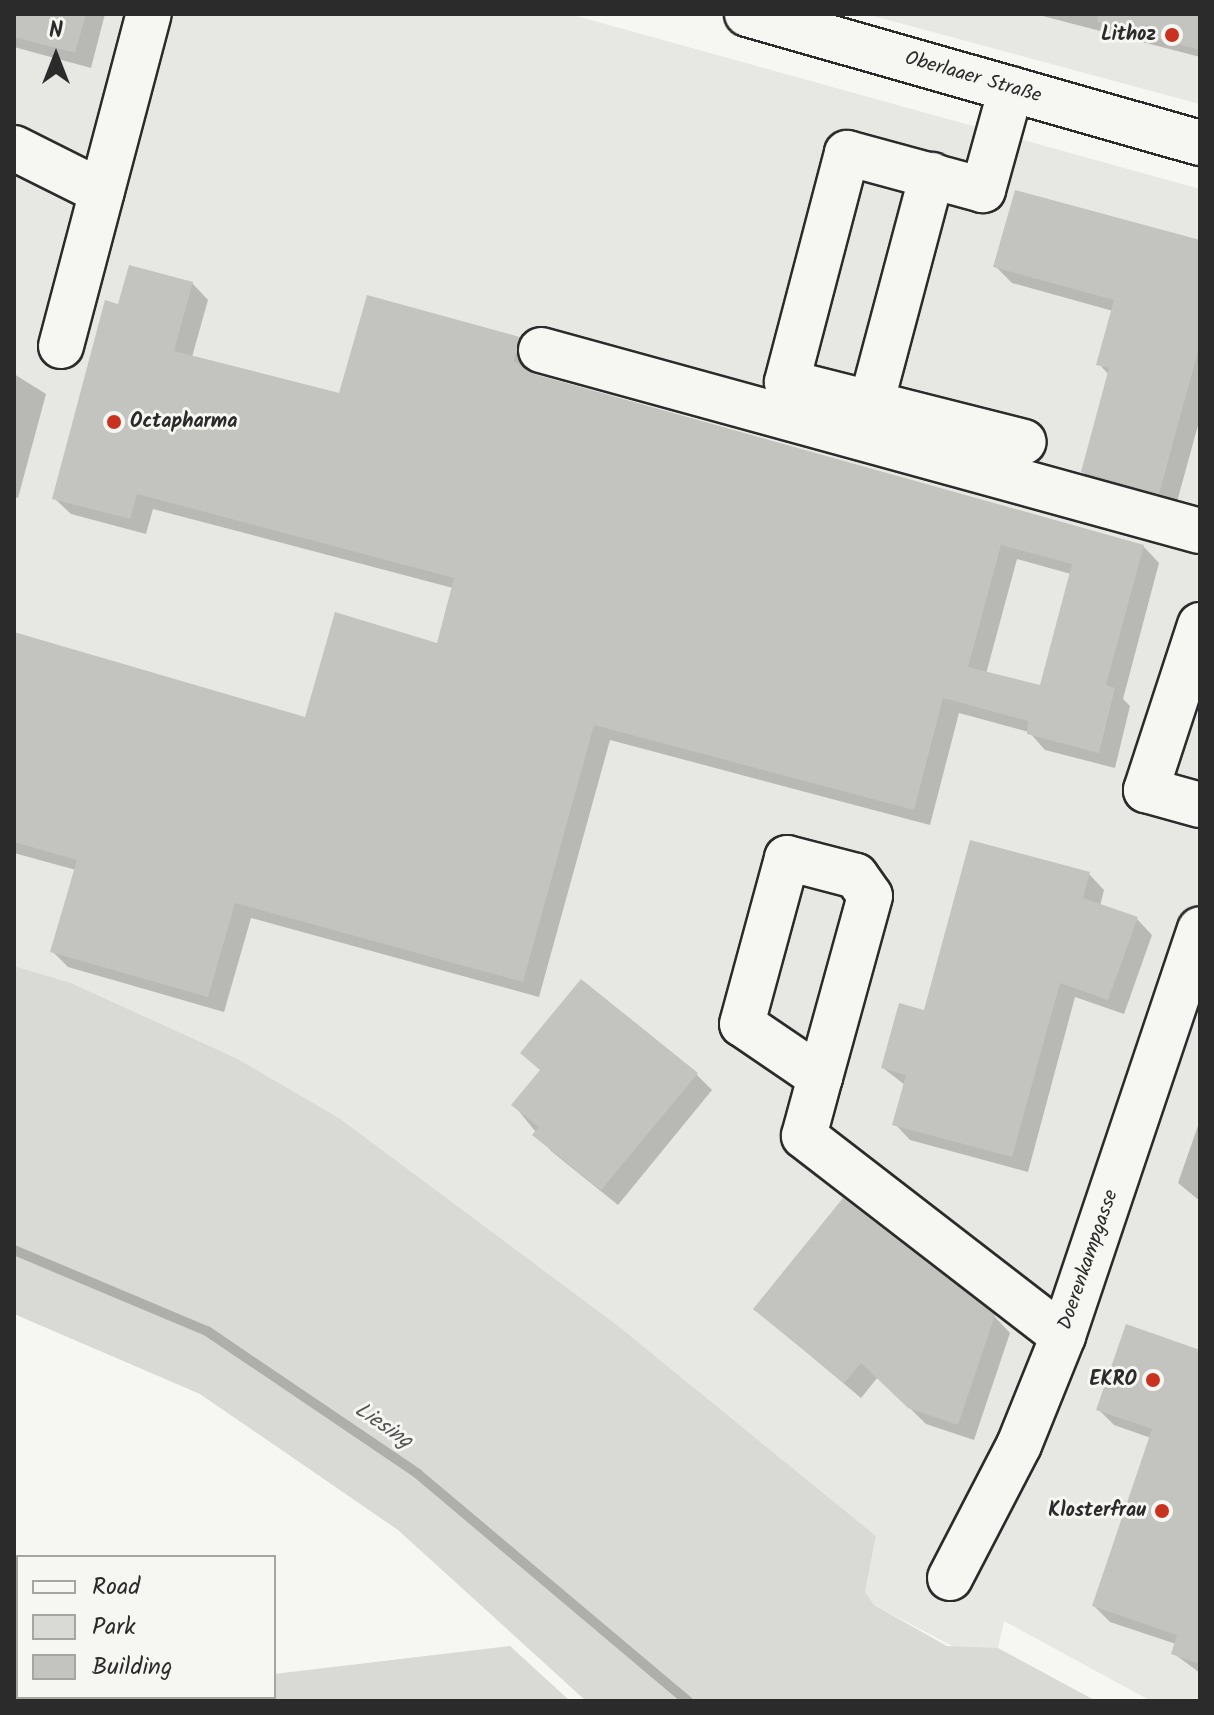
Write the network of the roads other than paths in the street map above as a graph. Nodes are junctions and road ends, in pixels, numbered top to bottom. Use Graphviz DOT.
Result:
graph roads {
  1 [pos="149,14"];
  2 [pos="747,14"];
  3 [pos="1011,89"];
  4 [pos="1200,143"];
  5 [pos="14,148"];
  6 [pos="932,175"];
  7 [pos="102,192"];
  8 [pos="61,346"];
  9 [pos="541,350"];
  10 [pos="871,404"];
  11 [pos="1024,442"];
  12 [pos="1200,531"];
  13 [pos="1200,625"];
  14 [pos="1200,805"];
  15 [pos="1200,929"];
  16 [pos="820,1077"];
  17 [pos="1063,1336"];
  18 [pos="950,1578"];
  1 -- 7 [label="street"];
  2 -- 3 [label="street, Oberlaaer Straße"];
  3 -- 4 [label="street, Oberlaaer Straße"];
  3 -- 6 [label="street"];
  5 -- 7 [label="street"];
  6 -- 10 [label="street"];
  6 -- 10 [label="street"];
  7 -- 8 [label="street"];
  9 -- 12 [label="street"];
  10 -- 11 [label="street"];
  13 -- 14 [label="street"];
  15 -- 17 [label="street, Doerenkampgasse"];
  16 -- 17 [label="street"];
  17 -- 18 [label="street, Doerenkampgasse"];
}
